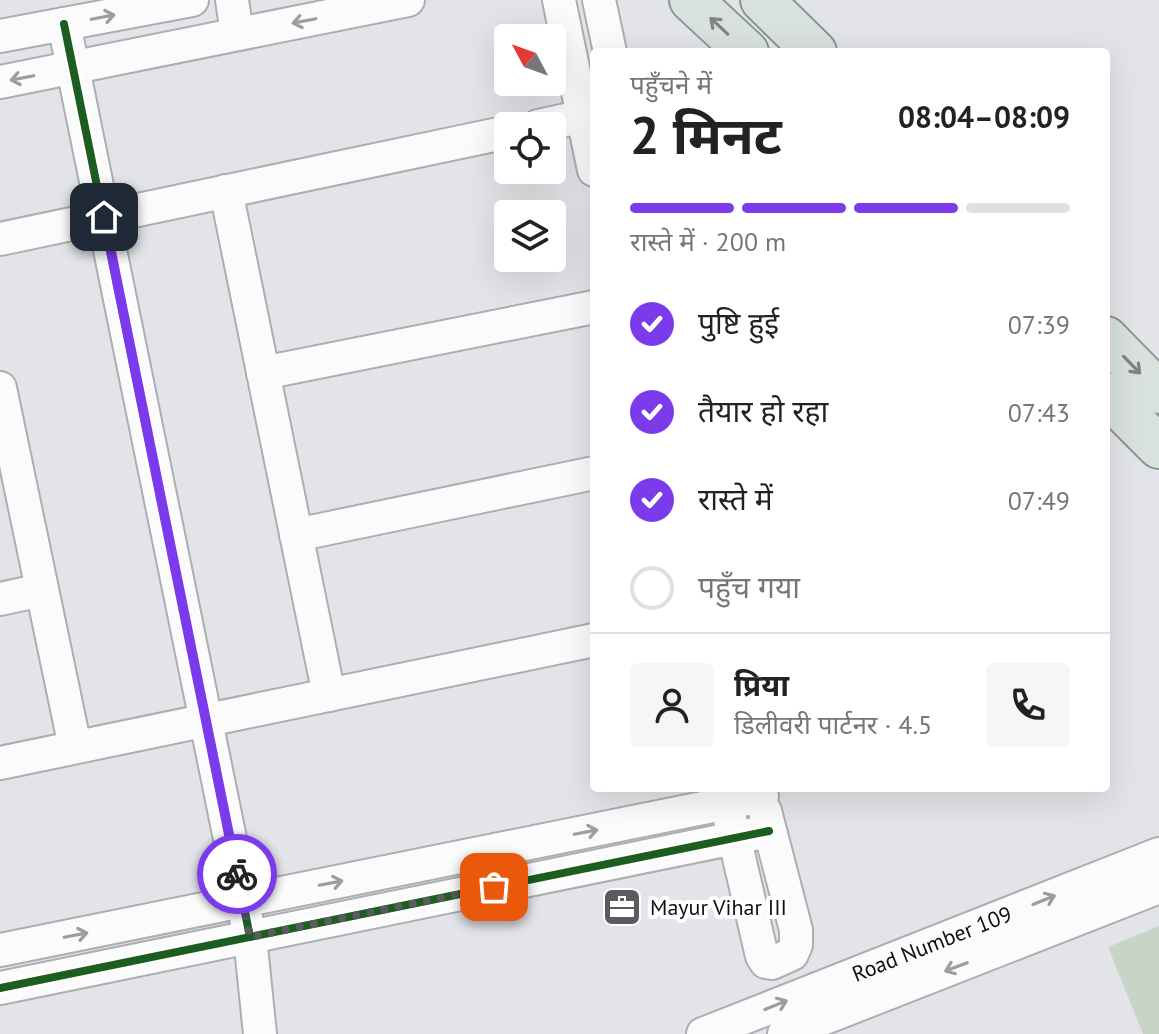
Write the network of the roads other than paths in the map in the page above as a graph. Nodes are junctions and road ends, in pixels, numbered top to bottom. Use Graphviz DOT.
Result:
graph roads {
  1 [pos="232,0"];
  2 [pos="408,0"];
  3 [pos="559,0"];
  4 [pos="599,0"];
  5 [pos="691,0"];
  6 [pos="173,2"];
  7 [pos="775,4"];
  8 [pos="64,24"];
  9 [pos="237,34"];
  10 [pos="0,36"];
  11 [pos="609,48"];
  12 [pos="743,48"];
  13 [pos="812,48"];
  14 [pos="73,67"];
  15 [pos="0,82"];
  16 [pos="588,116"];
  17 [pos="566,120"];
  18 [pos="494,135"];
  19 [pos="226,191"];
  20 [pos="104,217"];
  21 [pos="0,239"];
  22 [pos="590,308"];
  23 [pos="1110,342"];
  24 [pos="263,373"];
  25 [pos="0,388"];
  26 [pos="1159,392"];
  27 [pos="1110,398"];
  28 [pos="5,433"];
  29 [pos="1159,447"];
  30 [pos="590,474"];
  31 [pos="296,535"];
  32 [pos="42,590"];
  33 [pos="0,599"];
  34 [pos="590,641"];
  35 [pos="329,695"];
  36 [pos="206,721"];
  37 [pos="75,747"];
  38 [pos="0,763"];
  39 [pos="762,792"];
  40 [pos="725,796"];
  41 [pos="769,831"];
  42 [pos="733,838"];
  43 [pos="1159,854"];
  44 [pos="1159,887"];
  45 [pos="243,901"];
  46 [pos="250,937"];
  47 [pos="0,950"];
  48 [pos="0,988"];
  49 [pos="260,1034"];
  50 [pos="703,1034"];
  51 [pos="784,1034"];
  1 -- 9 [label="street"];
  2 -- 9 [label="street, one-way"];
  3 -- 16 [label="street"];
  4 -- 11 [label="street"];
  12 -- 5 [label="main road, one-way"];
  8 -- 6 [label="street, one-way"];
  7 -- 13 [label="main road"];
  8 -- 10 [label="street"];
  8 -- 14 [label="street"];
  9 -- 14 [label="street"];
  14 -- 15 [label="street, one-way"];
  14 -- 20 [label="street"];
  16 -- 17 [label="street"];
  18 -- 19 [label="street"];
  19 -- 20 [label="street"];
  19 -- 24 [label="street"];
  20 -- 21 [label="street"];
  20 -- 36 [label="street"];
  22 -- 24 [label="street"];
  23 -- 26 [label="main road, one-way"];
  24 -- 31 [label="street"];
  25 -- 28 [label="street"];
  27 -- 29 [label="main road"];
  28 -- 32 [label="street"];
  30 -- 31 [label="street"];
  31 -- 35 [label="street"];
  32 -- 33 [label="street"];
  32 -- 37 [label="street"];
  34 -- 35 [label="street"];
  35 -- 36 [label="street"];
  36 -- 37 [label="street"];
  36 -- 45 [label="street"];
  37 -- 38 [label="street"];
  39 -- 40 [label="street"];
  39 -- 41 [label="street"];
  40 -- 42 [label="street"];
  45 -- 40 [label="street, one-way"];
  41 -- 42 [label="street"];
  41 -- 42 [label="street"];
  42 -- 46 [label="street"];
  50 -- 43 [label="street, Road Number 109, one-way"];
  44 -- 51 [label="street, Road Number 109, one-way"];
  45 -- 46 [label="street"];
  47 -- 45 [label="street, one-way"];
  46 -- 48 [label="street"];
  46 -- 49 [label="street"];
}
